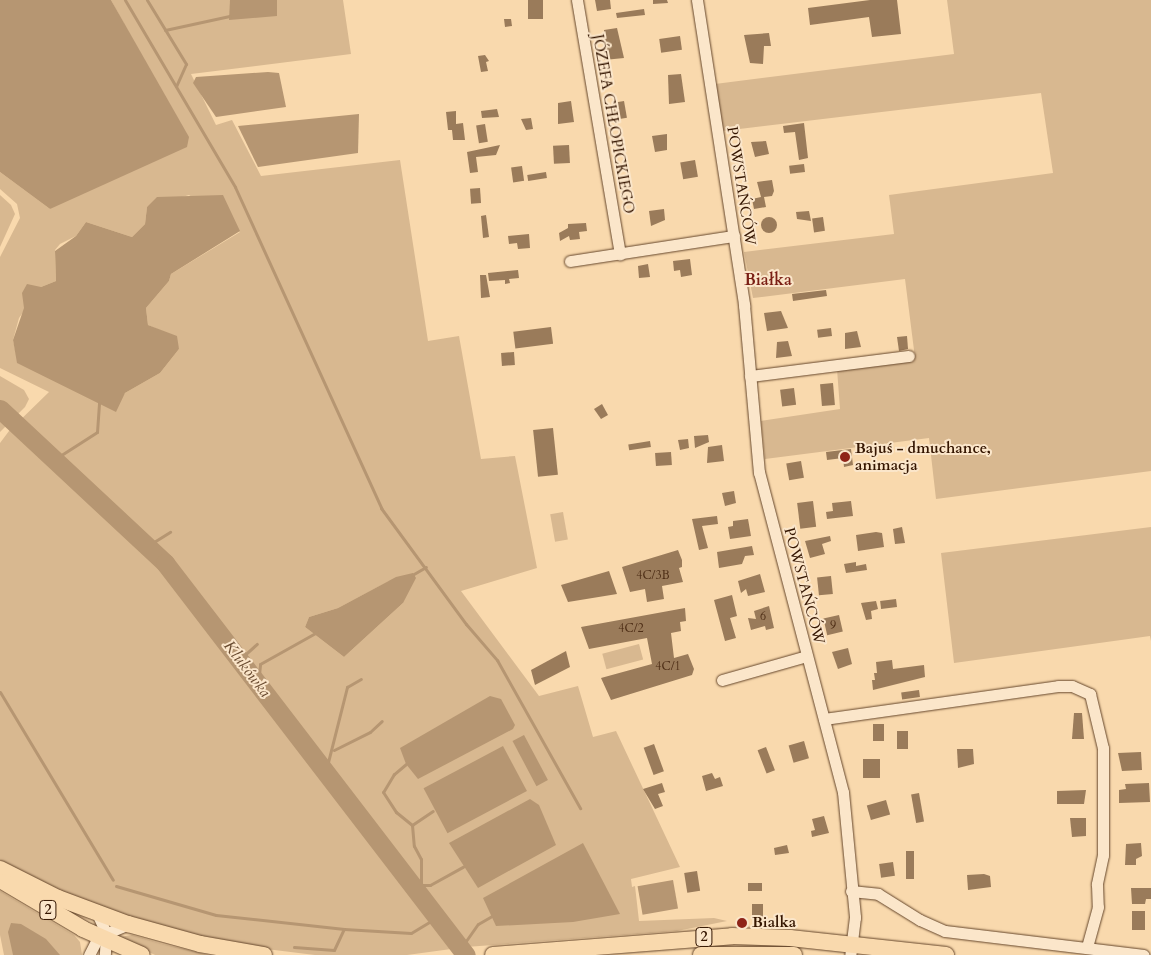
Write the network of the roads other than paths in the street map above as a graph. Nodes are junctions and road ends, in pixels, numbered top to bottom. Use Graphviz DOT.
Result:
graph roads {
  1 [pos="577,0"];
  2 [pos="697,0"];
  3 [pos="734,236"];
  4 [pos="620,254"];
  5 [pos="570,261"];
  6 [pos="909,356"];
  7 [pos="750,376"];
  8 [pos="807,656"];
  9 [pos="722,680"];
  10 [pos="824,719"];
  11 [pos="0,869"];
  12 [pos="0,880"];
  13 [pos="851,891"];
  14 [pos="97,913"];
  15 [pos="128,924"];
  16 [pos="104,941"];
  17 [pos="1087,947"];
  18 [pos="850,950"];
  19 [pos="500,954"];
  20 [pos="89,955"];
  21 [pos="142,955"];
  22 [pos="264,955"];
  23 [pos="701,955"];
  24 [pos="794,955"];
  25 [pos="946,955"];
  26 [pos="1144,955"];
  1 -- 4 [label="street, JÓZEFA CHŁOPICKIEGO"];
  2 -- 3 [label="street, POWSTAŃCÓW"];
  3 -- 4 [label="street"];
  3 -- 7 [label="street, POWSTAŃCÓW"];
  4 -- 5 [label="street"];
  6 -- 7 [label="street"];
  7 -- 8 [label="street, POWSTAŃCÓW"];
  8 -- 9 [label="street, POWSTAŃCÓW"];
  8 -- 10 [label="street, POWSTAŃCÓW"];
  10 -- 13 [label="street, POWSTAŃCÓW"];
  10 -- 17 [label="street"];
  11 -- 14 [label="highway, 2"];
  12 -- 16 [label="highway, 2"];
  13 -- 17 [label="street"];
  13 -- 18 [label="street, POWSTAŃCÓW"];
  14 -- 15 [label="highway, 2"];
  14 -- 16 [label="street"];
  15 -- 16 [label="street"];
  15 -- 22 [label="highway, 2"];
  16 -- 20 [label="street"];
  16 -- 21 [label="highway, 2"];
  17 -- 26 [label="street"];
  18 -- 19 [label="highway, 2"];
  18 -- 25 [label="highway, 2"];
  23 -- 24 [label="highway, 2"];
}
